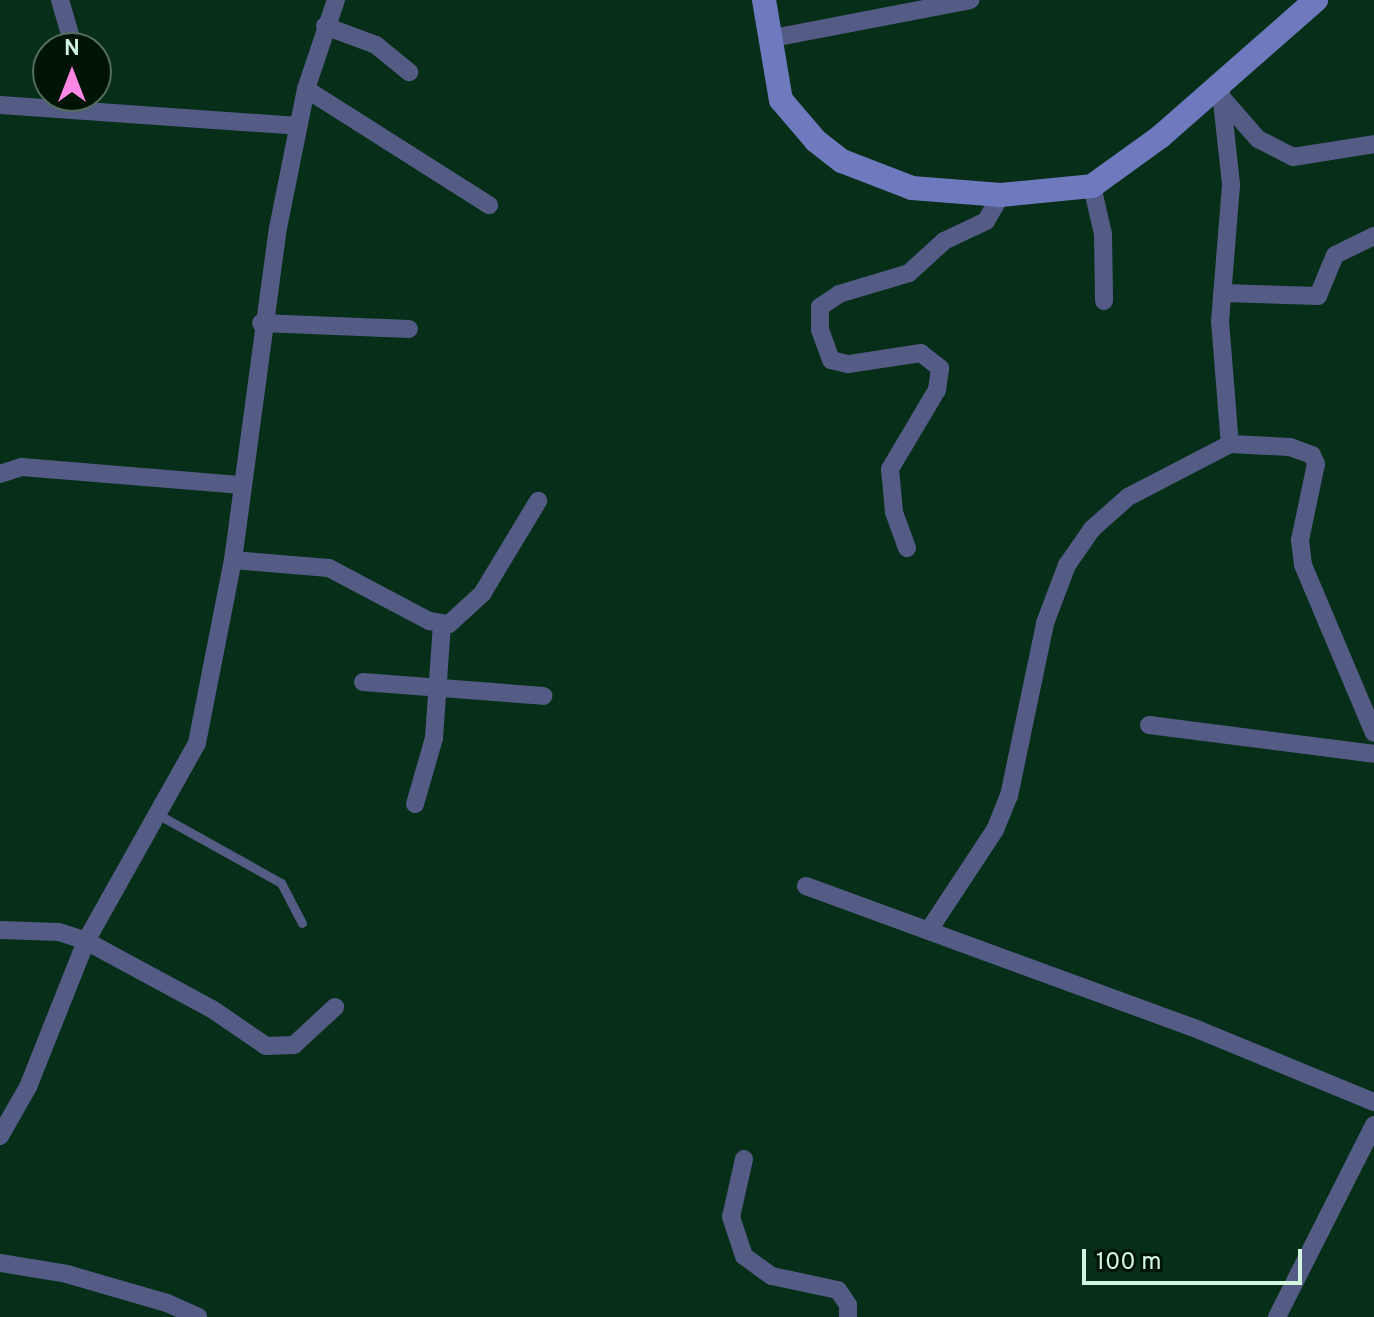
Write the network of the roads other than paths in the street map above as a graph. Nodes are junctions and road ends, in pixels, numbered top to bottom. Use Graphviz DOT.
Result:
graph roads {
  1 [pos="60,0"];
  2 [pos="336,0"];
  3 [pos="970,0"];
  4 [pos="1316,0"];
  5 [pos="766,19"];
  6 [pos="325,26"];
  7 [pos="69,32"];
  8 [pos="409,72"];
  9 [pos="306,89"];
  10 [pos="1221,90"];
  11 [pos="0,105"];
  12 [pos="32,105"];
  13 [pos="112,108"];
  14 [pos="298,126"];
  15 [pos="1374,144"];
  16 [pos="1092,186"];
  17 [pos="1001,195"];
  18 [pos="489,205"];
  19 [pos="1374,236"];
  20 [pos="1222,293"];
  21 [pos="1104,301"];
  22 [pos="261,323"];
  23 [pos="409,329"];
  24 [pos="1230,444"];
  25 [pos="0,474"];
  26 [pos="242,485"];
  27 [pos="538,501"];
  28 [pos="907,548"];
  29 [pos="233,560"];
  30 [pos="442,625"];
  31 [pos="363,682"];
  32 [pos="439,686"];
  33 [pos="543,696"];
  34 [pos="1149,725"];
  35 [pos="1374,733"];
  36 [pos="1374,754"];
  37 [pos="415,804"];
  38 [pos="159,815"];
  39 [pos="806,886"];
  40 [pos="302,923"];
  41 [pos="0,930"];
  42 [pos="929,930"];
  43 [pos="86,941"];
  44 [pos="335,1007"];
  45 [pos="1374,1102"];
  46 [pos="1374,1125"];
  47 [pos="0,1136"];
  48 [pos="744,1159"];
  49 [pos="0,1263"];
  50 [pos="191,1315"];
  51 [pos="848,1317"];
  52 [pos="1277,1317"];
  1 -- 7 [label="street"];
  2 -- 6 [label="street"];
  3 -- 5 [label="street"];
  4 -- 10 [label="street"];
  5 -- 17 [label="street"];
  6 -- 8 [label="street"];
  6 -- 9 [label="street"];
  9 -- 14 [label="street"];
  9 -- 18 [label="street"];
  10 -- 15 [label="street"];
  10 -- 16 [label="street"];
  10 -- 20 [label="street"];
  11 -- 12 [label="street"];
  13 -- 14 [label="street"];
  14 -- 22 [label="street"];
  16 -- 17 [label="street"];
  16 -- 21 [label="street"];
  17 -- 28 [label="street"];
  19 -- 20 [label="street"];
  20 -- 24 [label="street"];
  22 -- 23 [label="street"];
  22 -- 26 [label="street"];
  24 -- 35 [label="street"];
  24 -- 42 [label="street"];
  25 -- 26 [label="street"];
  26 -- 29 [label="street"];
  27 -- 30 [label="street"];
  29 -- 30 [label="street"];
  29 -- 38 [label="street"];
  30 -- 32 [label="street"];
  31 -- 32 [label="street"];
  32 -- 33 [label="street"];
  32 -- 37 [label="street"];
  34 -- 36 [label="street"];
  38 -- 40 [label="lane"];
  38 -- 43 [label="street"];
  39 -- 42 [label="street"];
  41 -- 43 [label="street"];
  42 -- 45 [label="street"];
  43 -- 44 [label="street"];
  43 -- 47 [label="street"];
  46 -- 52 [label="street"];
  48 -- 51 [label="street"];
  49 -- 50 [label="street"];
}
